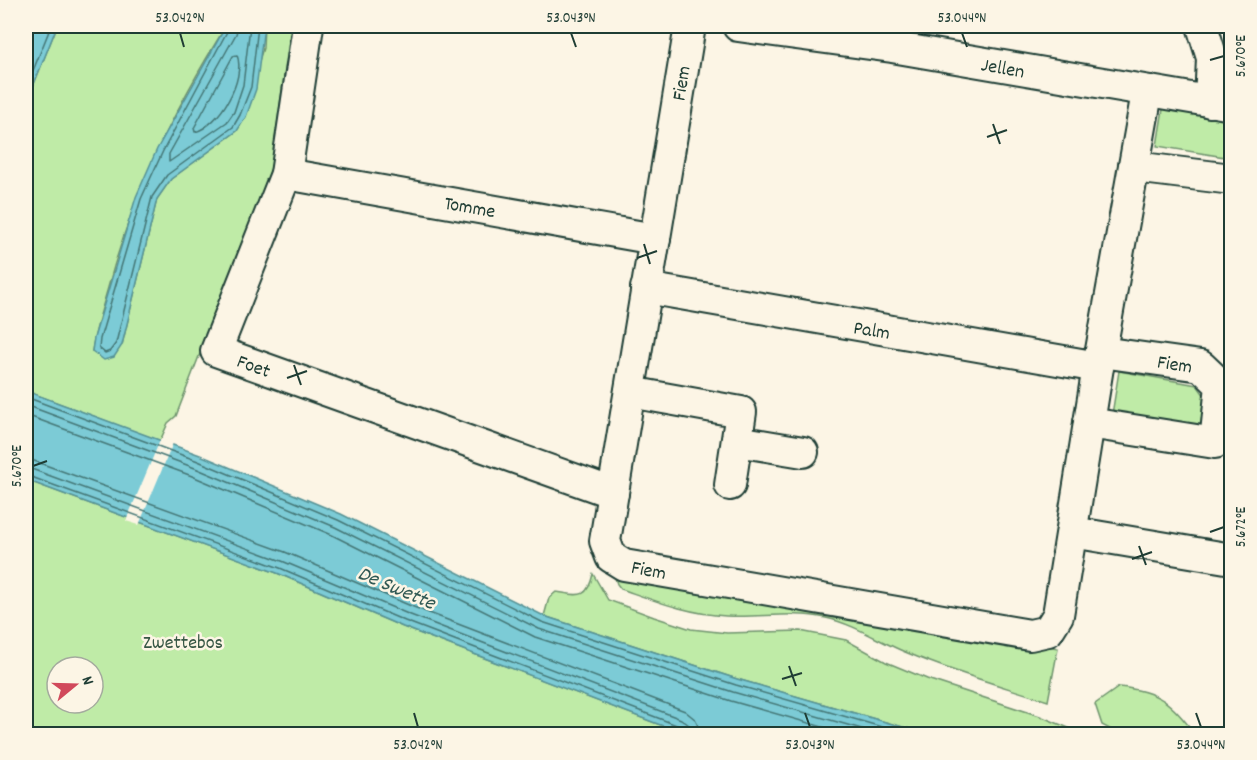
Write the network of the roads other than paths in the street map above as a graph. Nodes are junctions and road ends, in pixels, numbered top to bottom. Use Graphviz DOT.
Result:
graph roads {
  1 [pos="308,26"];
  2 [pos="690,26"];
  3 [pos="738,26"];
  4 [pos="1202,26"];
  5 [pos="893,36"];
  6 [pos="1148,93"];
  7 [pos="1221,103"];
  8 [pos="1134,167"];
  9 [pos="286,174"];
  10 [pos="1232,180"];
  11 [pos="655,239"];
  12 [pos="646,288"];
  13 [pos="1099,359"];
  14 [pos="630,392"];
  15 [pos="1089,423"];
  16 [pos="737,441"];
  17 [pos="1223,444"];
  18 [pos="803,452"];
  19 [pos="730,485"];
  20 [pos="613,493"];
  21 [pos="1072,532"];
  22 [pos="1232,559"];
  1 -- 9 [label="street, Foet"];
  2 -- 11 [label="street, Fiem"];
  3 -- 5 [label="street, Jellen"];
  4 -- 7 [label="street"];
  5 -- 6 [label="street, Jellen"];
  6 -- 7 [label="street, Jellen"];
  6 -- 8 [label="street, Fiem"];
  8 -- 10 [label="street"];
  8 -- 13 [label="street, Fiem"];
  9 -- 11 [label="street, Tomme"];
  9 -- 20 [label="street, Foet"];
  11 -- 12 [label="street, Fiem"];
  12 -- 13 [label="street, Palm"];
  12 -- 14 [label="street, Fiem"];
  13 -- 15 [label="street, Fiem"];
  13 -- 17 [label="street, Fiem"];
  14 -- 16 [label="street"];
  14 -- 20 [label="street, Fiem"];
  15 -- 17 [label="street, Fiem"];
  15 -- 21 [label="street, Fiem"];
  16 -- 18 [label="street"];
  16 -- 19 [label="street"];
  20 -- 21 [label="street, Fiem"];
  21 -- 22 [label="street"];
}
